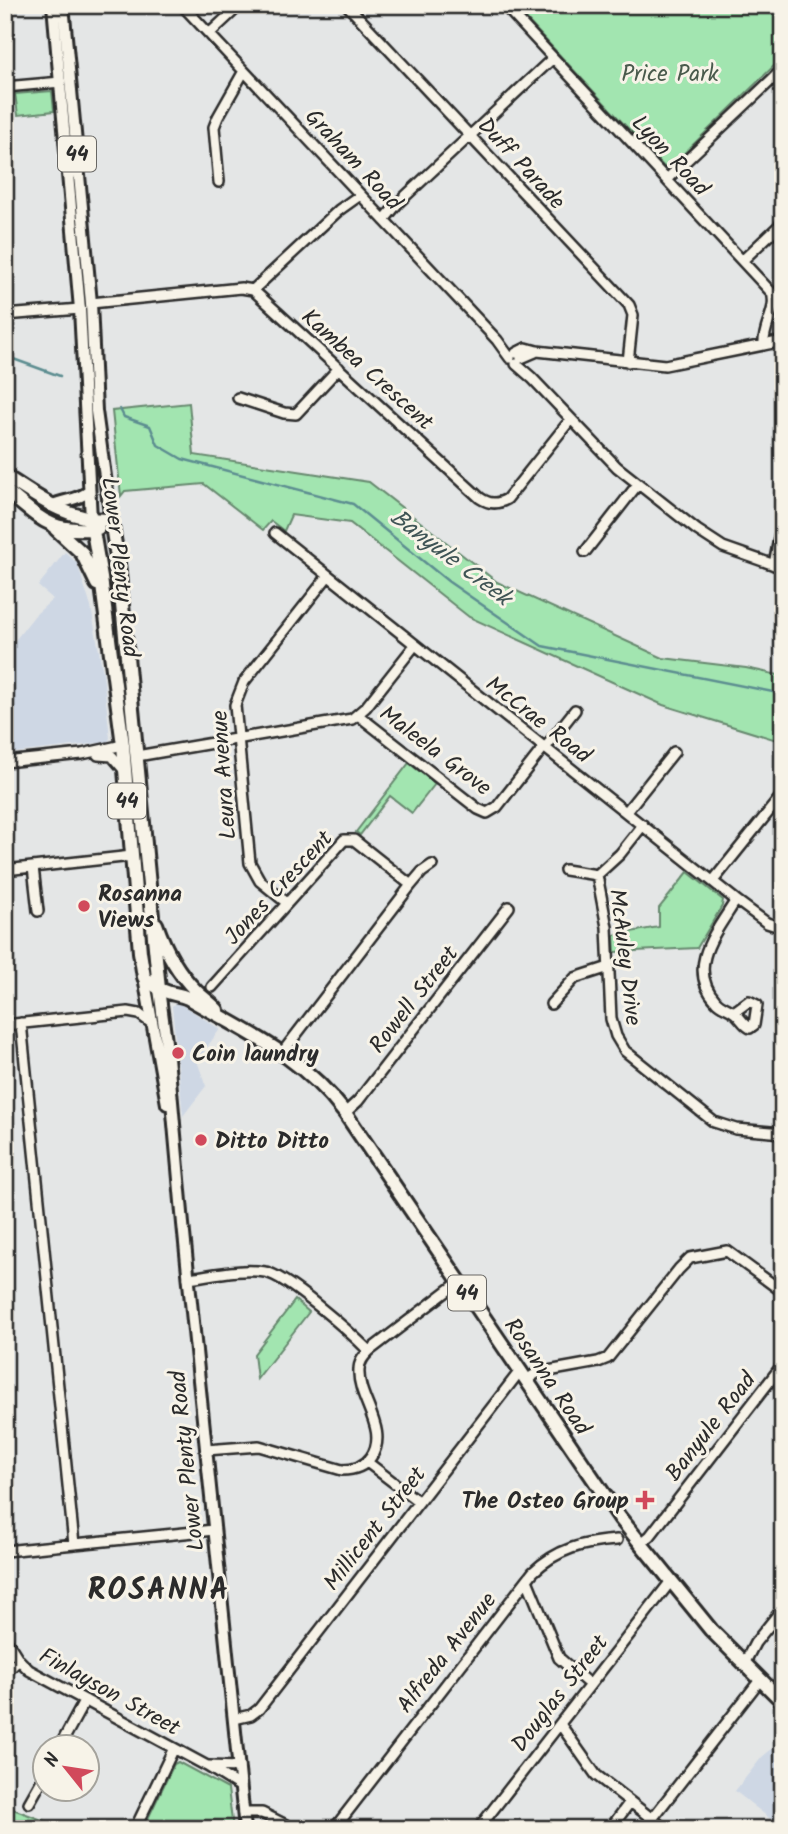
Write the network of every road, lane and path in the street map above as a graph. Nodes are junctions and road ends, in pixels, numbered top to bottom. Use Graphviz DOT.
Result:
graph roads {
  1 [pos="53,5"];
  2 [pos="63,5"];
  3 [pos="182,5"];
  4 [pos="240,5"];
  5 [pos="347,5"];
  6 [pos="504,5"];
  7 [pos="209,34"];
  8 [pos="553,58"];
  9 [pos="783,69"];
  10 [pos="244,71"];
  11 [pos="61,82"];
  12 [pos="5,87"];
  13 [pos="470,136"];
  14 [pos="667,179"];
  15 [pos="219,182"];
  16 [pos="358,192"];
  17 [pos="382,218"];
  18 [pos="783,222"];
  19 [pos="743,260"];
  20 [pos="253,290"];
  21 [pos="92,303"];
  22 [pos="79,309"];
  23 [pos="5,315"];
  24 [pos="783,341"];
  25 [pos="764,345"];
  26 [pos="516,358"];
  27 [pos="628,362"];
  28 [pos="339,368"];
  29 [pos="238,398"];
  30 [pos="571,419"];
  31 [pos="5,476"];
  32 [pos="638,484"];
  33 [pos="5,489"];
  34 [pos="88,492"];
  35 [pos="51,506"];
  36 [pos="783,517"];
  37 [pos="44,520"];
  38 [pos="111,523"];
  39 [pos="92,524"];
  40 [pos="275,533"];
  41 [pos="115,543"];
  42 [pos="585,552"];
  43 [pos="98,558"];
  44 [pos="778,566"];
  45 [pos="328,576"];
  46 [pos="104,600"];
  47 [pos="415,645"];
  48 [pos="575,710"];
  49 [pos="358,715"];
  50 [pos="237,740"];
  51 [pos="123,745"];
  52 [pos="545,748"];
  53 [pos="674,752"];
  54 [pos="82,754"];
  55 [pos="137,756"];
  56 [pos="5,762"];
  57 [pos="125,771"];
  58 [pos="783,794"];
  59 [pos="626,812"];
  60 [pos="643,825"];
  61 [pos="132,856"];
  62 [pos="432,865"];
  63 [pos="33,867"];
  64 [pos="5,870"];
  65 [pos="565,870"];
  66 [pos="597,875"];
  67 [pos="713,881"];
  68 [pos="411,885"];
  69 [pos="736,900"];
  70 [pos="287,903"];
  71 [pos="149,904"];
  72 [pos="509,906"];
  73 [pos="38,911"];
  74 [pos="783,929"];
  75 [pos="153,941"];
  76 [pos="140,952"];
  77 [pos="609,967"];
  78 [pos="148,975"];
  79 [pos="182,975"];
  80 [pos="212,988"];
  81 [pos="159,989"];
  82 [pos="148,1002"];
  83 [pos="551,1004"];
  84 [pos="128,1012"];
  85 [pos="734,1012"];
  86 [pos="223,1017"];
  87 [pos="21,1023"];
  88 [pos="151,1023"];
  89 [pos="5,1025"];
  90 [pos="282,1052"];
  91 [pos="345,1113"];
  92 [pos="174,1130"];
  93 [pos="783,1133"];
  94 [pos="188,1278"];
  95 [pos="459,1282"];
  96 [pos="783,1292"];
  97 [pos="369,1351"];
  98 [pos="783,1364"];
  99 [pos="523,1376"];
  100 [pos="206,1450"];
  101 [pos="368,1462"];
  102 [pos="419,1502"];
  103 [pos="214,1530"];
  104 [pos="617,1540"];
  105 [pos="74,1544"];
  106 [pos="640,1544"];
  107 [pos="5,1551"];
  108 [pos="527,1580"];
  109 [pos="671,1581"];
  110 [pos="783,1608"];
  111 [pos="5,1638"];
  112 [pos="19,1660"];
  113 [pos="741,1661"];
  114 [pos="5,1673"];
  115 [pos="760,1680"];
  116 [pos="590,1685"];
  117 [pos="85,1700"];
  118 [pos="783,1702"];
  119 [pos="234,1714"];
  120 [pos="560,1724"];
  121 [pos="68,1732"];
  122 [pos="174,1748"];
  123 [pos="207,1766"];
  124 [pos="239,1767"];
  125 [pos="241,1787"];
  126 [pos="32,1798"];
  127 [pos="631,1802"];
  128 [pos="29,1803"];
  129 [pos="243,1813"];
  130 [pos="652,1819"];
  131 [pos="135,1829"];
  132 [pos="245,1829"];
  133 [pos="294,1829"];
  134 [pos="334,1829"];
  135 [pos="478,1829"];
  136 [pos="610,1829"];
  137 [pos="665,1829"];
  1 -- 11 [label="main road, Lower Plenty Road / 44"];
  2 -- 21 [label="main road, Lower Plenty Road / 44"];
  3 -- 7 [label="street, Graham Road"];
  4 -- 7 [label="street"];
  5 -- 13 [label="street, Duff Parade"];
  6 -- 8 [label="street, Lyon Road"];
  7 -- 10 [label="street, Graham Road"];
  8 -- 13 [label="street"];
  8 -- 14 [label="street, Lyon Road"];
  9 -- 14 [label="street"];
  10 -- 15 [label="street"];
  10 -- 16 [label="street, Graham Road"];
  11 -- 12 [label="street"];
  11 -- 22 [label="main road, Lower Plenty Road / 44"];
  13 -- 17 [label="street"];
  13 -- 27 [label="street, Duff Parade"];
  14 -- 19 [label="street, Lyon Road"];
  16 -- 17 [label="street, Graham Road"];
  16 -- 20 [label="street"];
  17 -- 26 [label="street, Graham Road"];
  18 -- 19 [label="street"];
  19 -- 25 [label="street, Lyon Road"];
  20 -- 21 [label="street"];
  20 -- 28 [label="street, Kambea Crescent"];
  21 -- 38 [label="main road, Lower Plenty Road / 44"];
  22 -- 23 [label="street"];
  22 -- 34 [label="main road, Lower Plenty Road / 44"];
  24 -- 25 [label="street"];
  25 -- 27 [label="street"];
  26 -- 27 [label="street"];
  26 -- 30 [label="street, Graham Road"];
  28 -- 29 [label="street"];
  28 -- 30 [label="street, Kambea Crescent"];
  30 -- 32 [label="street, Graham Road"];
  31 -- 35 [label="highway"];
  32 -- 42 [label="street"];
  32 -- 44 [label="street, Graham Road"];
  33 -- 37 [label="highway"];
  34 -- 35 [label="main road"];
  34 -- 39 [label="main road, Lower Plenty Road / 44"];
  35 -- 39 [label="highway"];
  36 -- 44 [label="street"];
  37 -- 39 [label="highway"];
  37 -- 46 [label="highway"];
  38 -- 39 [label="highway"];
  38 -- 41 [label="highway, Lower Plenty Road / 44"];
  39 -- 43 [label="highway, Lower Plenty Road / 44"];
  40 -- 45 [label="street, McCrae Road"];
  41 -- 43 [label="highway"];
  41 -- 55 [label="highway, Lower Plenty Road / 44"];
  43 -- 46 [label="highway, Lower Plenty Road / 44"];
  45 -- 47 [label="street, McCrae Road"];
  45 -- 50 [label="street, Leura Avenue"];
  46 -- 51 [label="highway, Lower Plenty Road / 44"];
  47 -- 49 [label="street"];
  47 -- 52 [label="street, McCrae Road"];
  48 -- 52 [label="street"];
  49 -- 50 [label="street"];
  49 -- 52 [label="street, Maleela Grove"];
  50 -- 55 [label="street"];
  50 -- 70 [label="street, Leura Avenue"];
  51 -- 54 [label="street"];
  51 -- 57 [label="highway, Lower Plenty Road / 44"];
  52 -- 59 [label="street, McCrae Road"];
  53 -- 59 [label="street"];
  54 -- 56 [label="street"];
  54 -- 57 [label="street"];
  55 -- 71 [label="highway, Lower Plenty Road / 44"];
  57 -- 61 [label="highway, Lower Plenty Road / 44"];
  58 -- 67 [label="street"];
  59 -- 60 [label="street, McCrae Road"];
  60 -- 66 [label="street, McAuley Drive"];
  60 -- 67 [label="street, McCrae Road"];
  61 -- 63 [label="street"];
  61 -- 76 [label="highway, Lower Plenty Road / 44"];
  62 -- 68 [label="street"];
  63 -- 64 [label="street"];
  63 -- 73 [label="street"];
  65 -- 66 [label="street"];
  66 -- 77 [label="street, McAuley Drive"];
  67 -- 69 [label="street, McCrae Road"];
  68 -- 70 [label="street, Jones Crescent"];
  68 -- 90 [label="street"];
  69 -- 74 [label="street, McCrae Road"];
  69 -- 85 [label="street"];
  70 -- 80 [label="street, Jones Crescent"];
  71 -- 75 [label="highway, Lower Plenty Road"];
  71 -- 79 [label="highway, Rosanna Road / 44"];
  72 -- 91 [label="street, Rowell Street"];
  75 -- 76 [label="highway"];
  75 -- 78 [label="highway, Lower Plenty Road"];
  76 -- 78 [label="highway, Lower Plenty Road / 44"];
  77 -- 83 [label="street"];
  77 -- 93 [label="street, McAuley Drive"];
  78 -- 79 [label="highway"];
  78 -- 81 [label="highway, Lower Plenty Road"];
  78 -- 82 [label="main road, Lower Plenty Road"];
  79 -- 86 [label="highway, Rosanna Road / 44"];
  81 -- 86 [label="highway, Rosanna Road / 44"];
  81 -- 92 [label="main road, Lower Plenty Road"];
  82 -- 84 [label="street"];
  82 -- 88 [label="main road, Lower Plenty Road"];
  84 -- 87 [label="street"];
  84 -- 88 [label="street"];
  86 -- 90 [label="highway, Rosanna Road / 44"];
  87 -- 89 [label="street"];
  87 -- 105 [label="street"];
  88 -- 92 [label="main road, Lower Plenty Road"];
  90 -- 91 [label="highway, Rosanna Road / 44"];
  91 -- 95 [label="highway, Rosanna Road / 44"];
  92 -- 94 [label="main road, Lower Plenty Road"];
  94 -- 97 [label="street"];
  94 -- 100 [label="main road, Lower Plenty Road"];
  95 -- 97 [label="street"];
  95 -- 99 [label="highway, Rosanna Road / 44"];
  96 -- 99 [label="street"];
  97 -- 101 [label="street"];
  98 -- 106 [label="street, Banyule Road"];
  99 -- 102 [label="street, Millicent Street"];
  99 -- 106 [label="highway, Rosanna Road / 44"];
  100 -- 101 [label="street"];
  100 -- 103 [label="main road, Lower Plenty Road"];
  101 -- 102 [label="street"];
  102 -- 119 [label="street, Millicent Street"];
  103 -- 105 [label="street"];
  103 -- 119 [label="main road, Lower Plenty Road"];
  104 -- 108 [label="street, Alfreda Avenue"];
  105 -- 107 [label="street"];
  106 -- 109 [label="highway, Rosanna Road / 44"];
  108 -- 116 [label="street"];
  108 -- 134 [label="street, Alfreda Avenue"];
  109 -- 113 [label="highway, Rosanna Road / 44"];
  109 -- 116 [label="street, Douglas Street"];
  110 -- 113 [label="street"];
  111 -- 112 [label="street, Finlayson Street"];
  112 -- 114 [label="street"];
  112 -- 117 [label="street, Finlayson Street"];
  113 -- 115 [label="highway, Rosanna Road / 44"];
  115 -- 118 [label="highway, Rosanna Road / 44"];
  115 -- 130 [label="street"];
  116 -- 120 [label="street, Douglas Street"];
  117 -- 121 [label="street"];
  117 -- 122 [label="street, Finlayson Street"];
  119 -- 124 [label="main road, Lower Plenty Road"];
  120 -- 127 [label="street"];
  120 -- 135 [label="street, Douglas Street"];
  122 -- 123 [label="street, Finlayson Street"];
  122 -- 131 [label="street"];
  123 -- 124 [label="street, Finlayson Street"];
  123 -- 125 [label="street, Finlayson Street"];
  124 -- 125 [label="main road, Lower Plenty Road"];
  125 -- 129 [label="main road, Lower Plenty Road"];
  126 -- 128 [label="street"];
  127 -- 130 [label="street"];
  127 -- 136 [label="street"];
  129 -- 132 [label="main road, Lower Plenty Road"];
  129 -- 133 [label="street"];
  130 -- 137 [label="street"];
}
